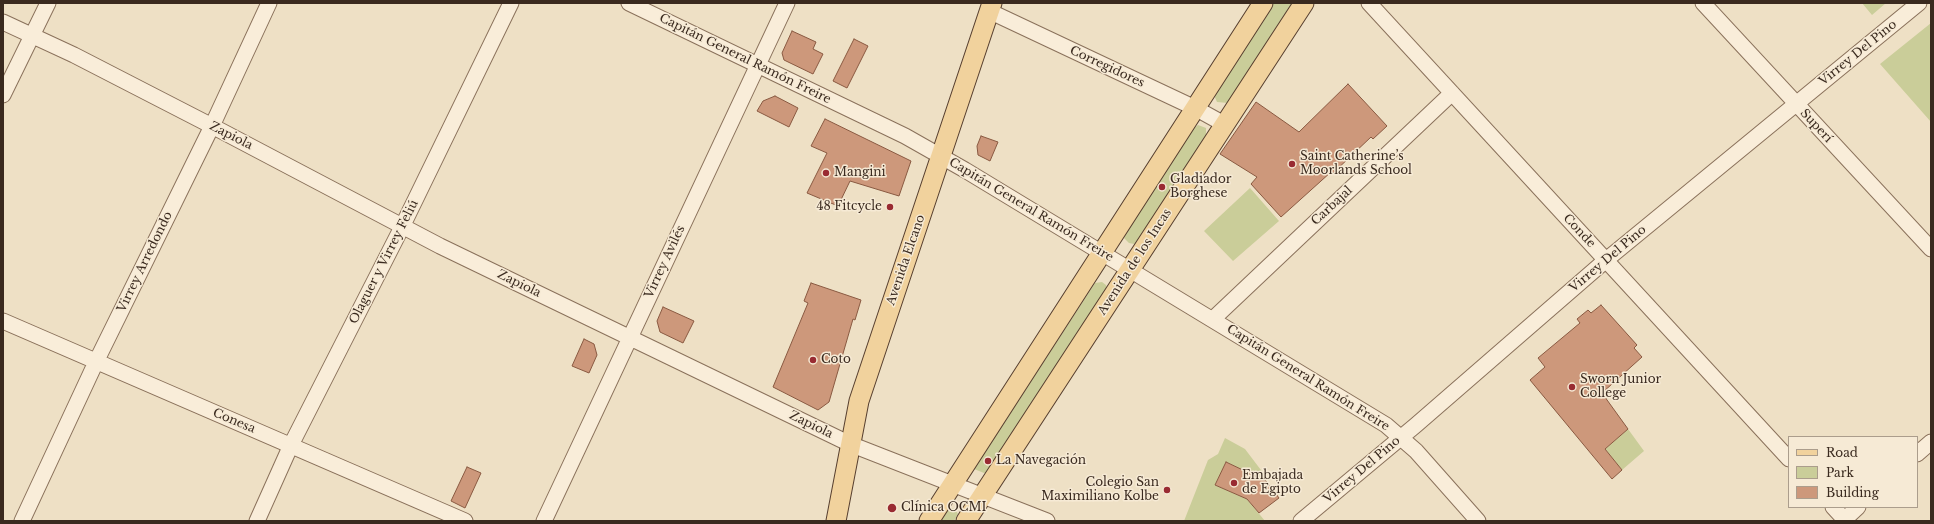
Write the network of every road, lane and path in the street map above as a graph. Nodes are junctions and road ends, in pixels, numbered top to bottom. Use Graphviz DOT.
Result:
graph roads {
  1 [pos="48,3"];
  2 [pos="269,3"];
  3 [pos="511,3"];
  4 [pos="629,3"];
  5 [pos="787,3"];
  6 [pos="1263,3"];
  7 [pos="1304,3"];
  8 [pos="1369,3"];
  9 [pos="1703,3"];
  10 [pos="1919,3"];
  11 [pos="990,7"];
  12 [pos="3,22"];
  13 [pos="32,36"];
  14 [pos="757,65"];
  15 [pos="1452,93"];
  16 [pos="3,96"];
  17 [pos="1796,105"];
  18 [pos="1195,108"];
  19 [pos="1224,124"];
  20 [pos="212,126"];
  21 [pos="942,156"];
  22 [pos="403,225"];
  23 [pos="1931,249"];
  24 [pos="1102,253"];
  25 [pos="1606,260"];
  26 [pos="1130,271"];
  27 [pos="1212,319"];
  28 [pos="3,321"];
  29 [pos="630,338"];
  30 [pos="96,362"];
  31 [pos="1401,437"];
  32 [pos="1931,442"];
  33 [pos="850,444"];
  34 [pos="291,445"];
  35 [pos="1918,453"];
  36 [pos="1788,458"];
  37 [pos="953,484"];
  38 [pos="982,495"];
  39 [pos="1834,508"];
  40 [pos="1857,508"];
  41 [pos="1844,520"];
  42 [pos="22,521"];
  43 [pos="256,521"];
  44 [pos="465,521"];
  45 [pos="544,521"];
  46 [pos="836,521"];
  47 [pos="929,521"];
  48 [pos="966,521"];
  49 [pos="1047,521"];
  50 [pos="1301,521"];
  51 [pos="1478,521"];
  1 -- 13 [label="street"];
  2 -- 20 [label="street, Virrey Arredondo"];
  3 -- 22 [label="street, Olaguer y Virrey Feliú"];
  4 -- 14 [label="street, Capitán General Ramón Freire"];
  5 -- 14 [label="street, Virrey Avilés"];
  6 -- 18 [label="main road"];
  7 -- 19 [label="main road, Avenida de los Incas"];
  8 -- 15 [label="street, Conde"];
  9 -- 17 [label="street, Superí"];
  10 -- 17 [label="street, Virrey Del Pino"];
  11 -- 18 [label="street, Corregidores"];
  11 -- 21 [label="main road, Avenida Elcano"];
  12 -- 13 [label="street, Zapiola"];
  13 -- 16 [label="street"];
  13 -- 20 [label="street, Zapiola"];
  14 -- 21 [label="street, Capitán General Ramón Freire"];
  14 -- 29 [label="street, Virrey Avilés"];
  15 -- 25 [label="street, Conde"];
  15 -- 27 [label="street, Carbajal"];
  17 -- 23 [label="street, Superí"];
  17 -- 25 [label="street, Virrey Del Pino"];
  18 -- 19 [label="street, Corregidores"];
  18 -- 24 [label="main road"];
  19 -- 26 [label="main road, Avenida de los Incas"];
  20 -- 22 [label="street, Zapiola"];
  20 -- 30 [label="street, Virrey Arredondo"];
  21 -- 24 [label="street, Capitán General Ramón Freire"];
  21 -- 33 [label="main road, Avenida Elcano"];
  22 -- 29 [label="street, Zapiola"];
  22 -- 34 [label="street, Olaguer y Virrey Feliú"];
  24 -- 26 [label="street, Capitán General Ramón Freire"];
  24 -- 37 [label="main road"];
  25 -- 31 [label="street, Virrey Del Pino"];
  25 -- 36 [label="street, Conde"];
  26 -- 27 [label="street, Capitán General Ramón Freire"];
  26 -- 38 [label="main road, Avenida de los Incas"];
  27 -- 31 [label="street, Capitán General Ramón Freire"];
  28 -- 30 [label="street, Conesa"];
  29 -- 33 [label="street, Zapiola"];
  29 -- 45 [label="street, Virrey Avilés"];
  30 -- 34 [label="street, Conesa"];
  30 -- 42 [label="street, Virrey Arredondo"];
  31 -- 50 [label="street, Virrey Del Pino"];
  31 -- 51 [label="street, Capitán General Ramón Freire"];
  32 -- 35 [label="street"];
  33 -- 37 [label="street, Zapiola"];
  33 -- 46 [label="main road, Avenida Elcano"];
  34 -- 43 [label="street, Olaguer y Virrey Feliú"];
  34 -- 44 [label="street, Conesa"];
  37 -- 38 [label="street, Zapiola"];
  37 -- 47 [label="main road"];
  38 -- 48 [label="main road, Avenida de los Incas"];
  38 -- 49 [label="street, Zapiola"];
  39 -- 41 [label="street"];
  40 -- 41 [label="street"];
}
